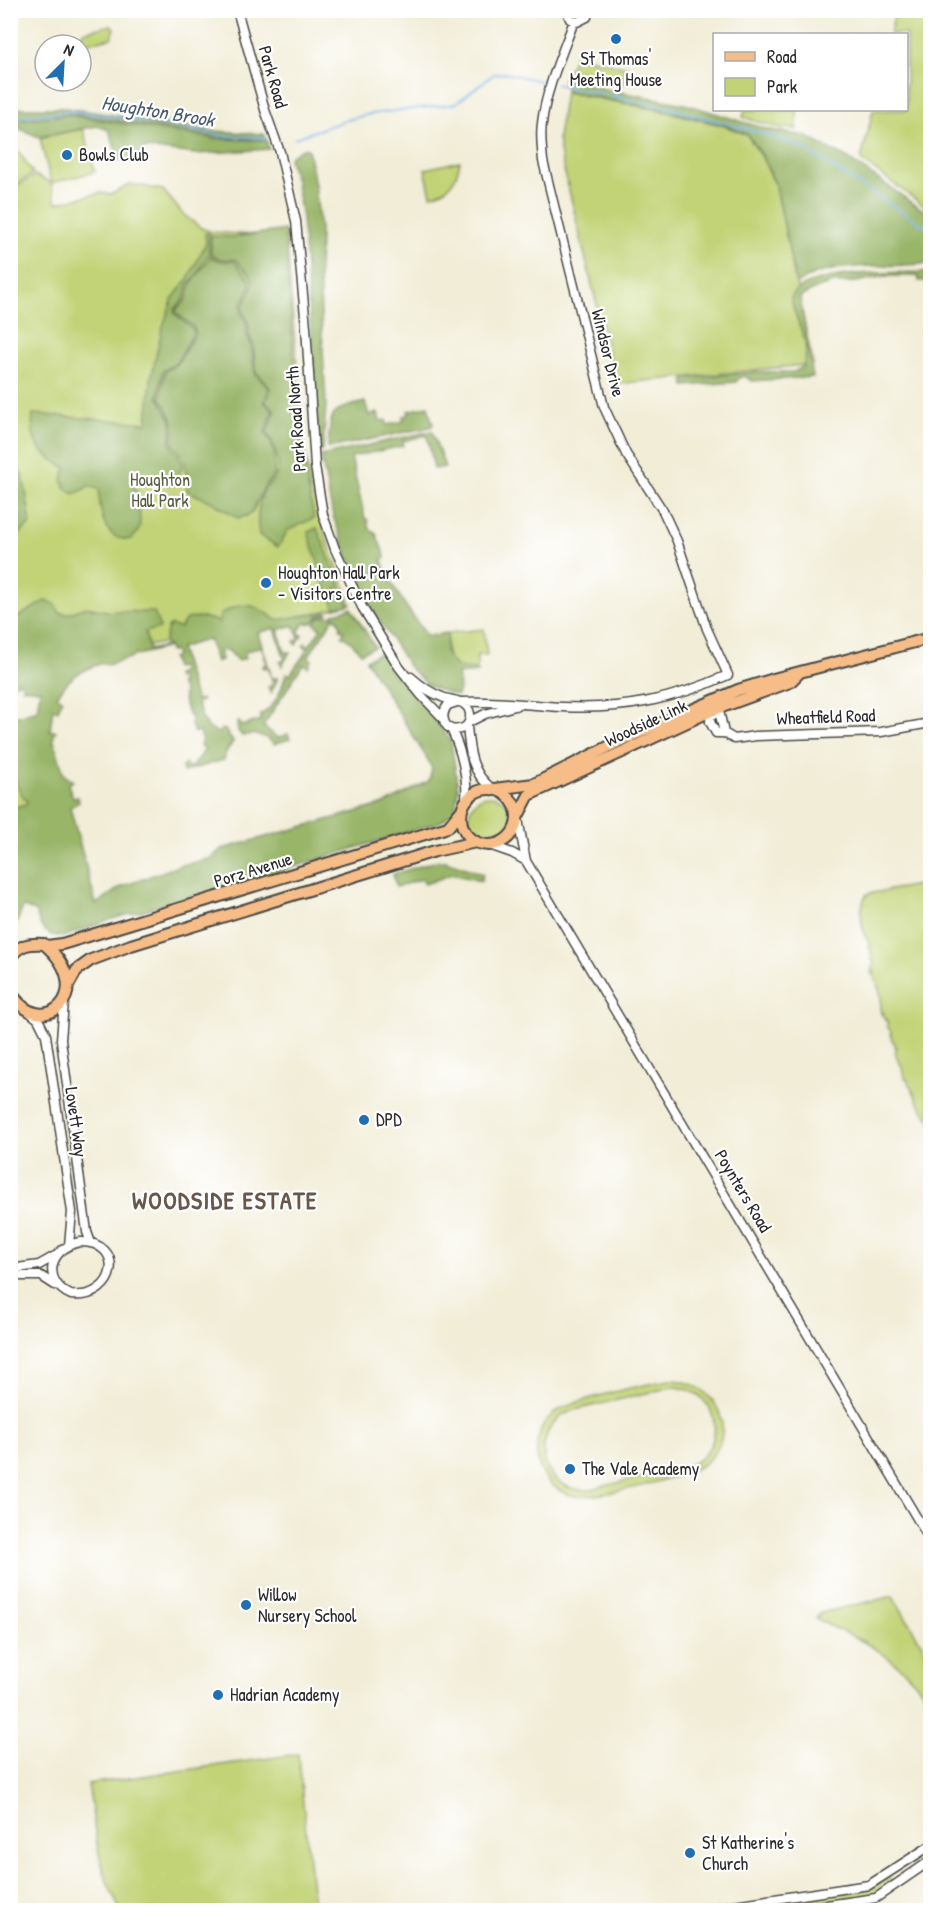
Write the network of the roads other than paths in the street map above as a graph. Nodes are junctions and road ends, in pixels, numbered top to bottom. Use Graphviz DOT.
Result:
graph roads {
  1 [pos="237,10"];
  2 [pos="566,10"];
  3 [pos="590,10"];
  4 [pos="574,21"];
  5 [pos="280,152"];
  6 [pos="930,638"];
  7 [pos="399,667"];
  8 [pos="459,702"];
  9 [pos="521,704"];
  10 [pos="710,707"];
  11 [pos="443,718"];
  12 [pos="930,723"];
  13 [pos="468,724"];
  14 [pos="451,729"];
  15 [pos="493,789"];
  16 [pos="466,800"];
  17 [pos="461,811"];
  18 [pos="518,817"];
  19 [pos="476,843"];
  20 [pos="492,846"];
  21 [pos="526,861"];
  22 [pos="47,946"];
  23 [pos="11,957"];
  24 [pos="69,984"];
  25 [pos="10,990"];
  26 [pos="14,1001"];
  27 [pos="64,1002"];
  28 [pos="27,1010"];
  29 [pos="91,1243"];
  30 [pos="69,1245"];
  31 [pos="56,1256"];
  32 [pos="10,1269"];
  33 [pos="10,1276"];
  34 [pos="58,1287"];
  35 [pos="930,1540"];
  36 [pos="930,1846"];
  37 [pos="930,1861"];
  38 [pos="700,1911"];
  39 [pos="792,1911"];
  1 -- 5 [label="street, Park Road"];
  2 -- 4 [label="street"];
  3 -- 4 [label="street"];
  4 -- 9 [label="street, Windsor Drive"];
  5 -- 7 [label="street, Park Road North"];
  6 -- 10 [label="main road, Woodside Link"];
  7 -- 8 [label="street"];
  7 -- 11 [label="street"];
  8 -- 9 [label="street"];
  8 -- 11 [label="street"];
  8 -- 13 [label="street"];
  9 -- 13 [label="street"];
  10 -- 12 [label="street, Wheatfield Road"];
  10 -- 15 [label="main road, Woodside Link"];
  10 -- 18 [label="main road, Woodside Link"];
  11 -- 14 [label="street"];
  13 -- 14 [label="street"];
  13 -- 15 [label="street"];
  14 -- 16 [label="street"];
  15 -- 16 [label="main road"];
  15 -- 18 [label="main road"];
  16 -- 17 [label="main road"];
  17 -- 19 [label="main road"];
  17 -- 22 [label="main road, Porz Avenue"];
  18 -- 20 [label="main road"];
  18 -- 21 [label="street, Poynters Road"];
  19 -- 20 [label="main road"];
  19 -- 24 [label="main road, Porz Avenue"];
  20 -- 21 [label="street"];
  21 -- 35 [label="street, Poynters Road"];
  22 -- 23 [label="main road, Porz Avenue"];
  22 -- 24 [label="main road"];
  24 -- 27 [label="main road"];
  25 -- 26 [label="main road"];
  26 -- 28 [label="main road"];
  27 -- 28 [label="main road"];
  27 -- 29 [label="street, Lovett Way"];
  28 -- 30 [label="street, Lovett Way"];
  29 -- 30 [label="street"];
  29 -- 34 [label="street"];
  30 -- 31 [label="street"];
  31 -- 32 [label="street"];
  31 -- 34 [label="street"];
  33 -- 34 [label="street"];
  36 -- 38 [label="street"];
  37 -- 39 [label="street"];
}
